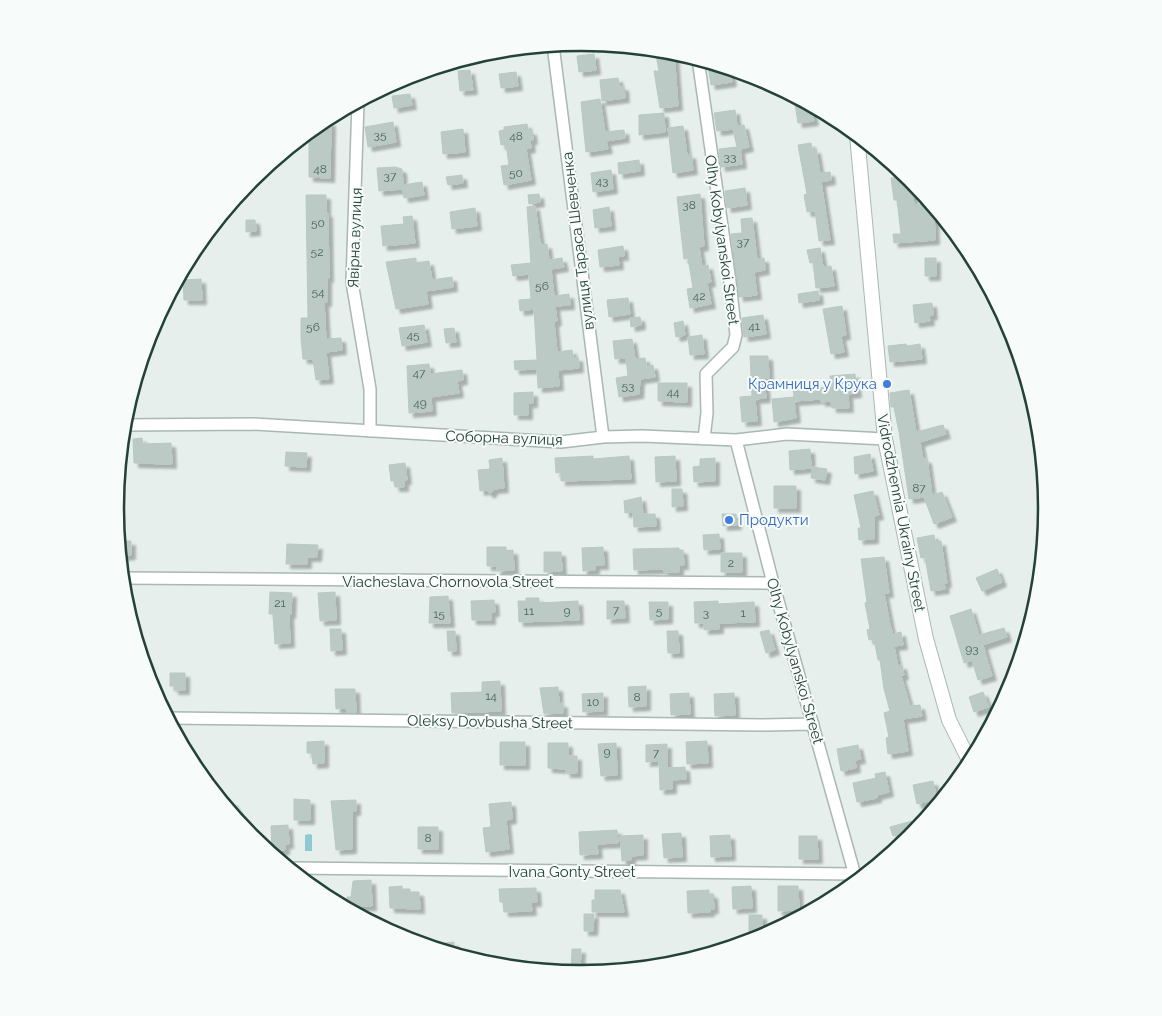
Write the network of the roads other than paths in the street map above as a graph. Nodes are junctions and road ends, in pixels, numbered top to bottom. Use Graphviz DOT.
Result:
graph roads {
  1 [pos="554,52"];
  2 [pos="699,67"];
  3 [pos="358,109"];
  4 [pos="858,145"];
  5 [pos="132,425"];
  6 [pos="370,431"];
  7 [pos="603,437"];
  8 [pos="704,439"];
  9 [pos="885,439"];
  10 [pos="736,440"];
  11 [pos="130,578"];
  12 [pos="773,583"];
  13 [pos="175,718"];
  14 [pos="813,724"];
  15 [pos="966,754"];
  16 [pos="301,868"];
  17 [pos="854,874"];
  18 [pos="848,878"];
  1 -- 7 [label="street, вулиця Тараса Шевченка"];
  2 -- 8 [label="street, Olhy Kobylyanskoi Street"];
  3 -- 6 [label="street, Явірна вулиця"];
  4 -- 9 [label="street, Vidrodzhennia Ukrainy Street"];
  5 -- 6 [label="street, Соборна вулиця"];
  6 -- 7 [label="street, Соборна вулиця"];
  7 -- 8 [label="street, Соборна вулиця"];
  8 -- 10 [label="street, Соборна вулиця"];
  9 -- 10 [label="street, Соборна вулиця"];
  9 -- 15 [label="street, Vidrodzhennia Ukrainy Street"];
  10 -- 12 [label="street, Olhy Kobylyanskoi Street"];
  11 -- 12 [label="street, Viacheslava Chornovola Street"];
  12 -- 14 [label="street, Olhy Kobylyanskoi Street"];
  13 -- 14 [label="street, Oleksy Dovbusha Street"];
  14 -- 17 [label="street, Olhy Kobylyanskoi Street"];
  16 -- 18 [label="street, Ivana Gonty Street"];
}
